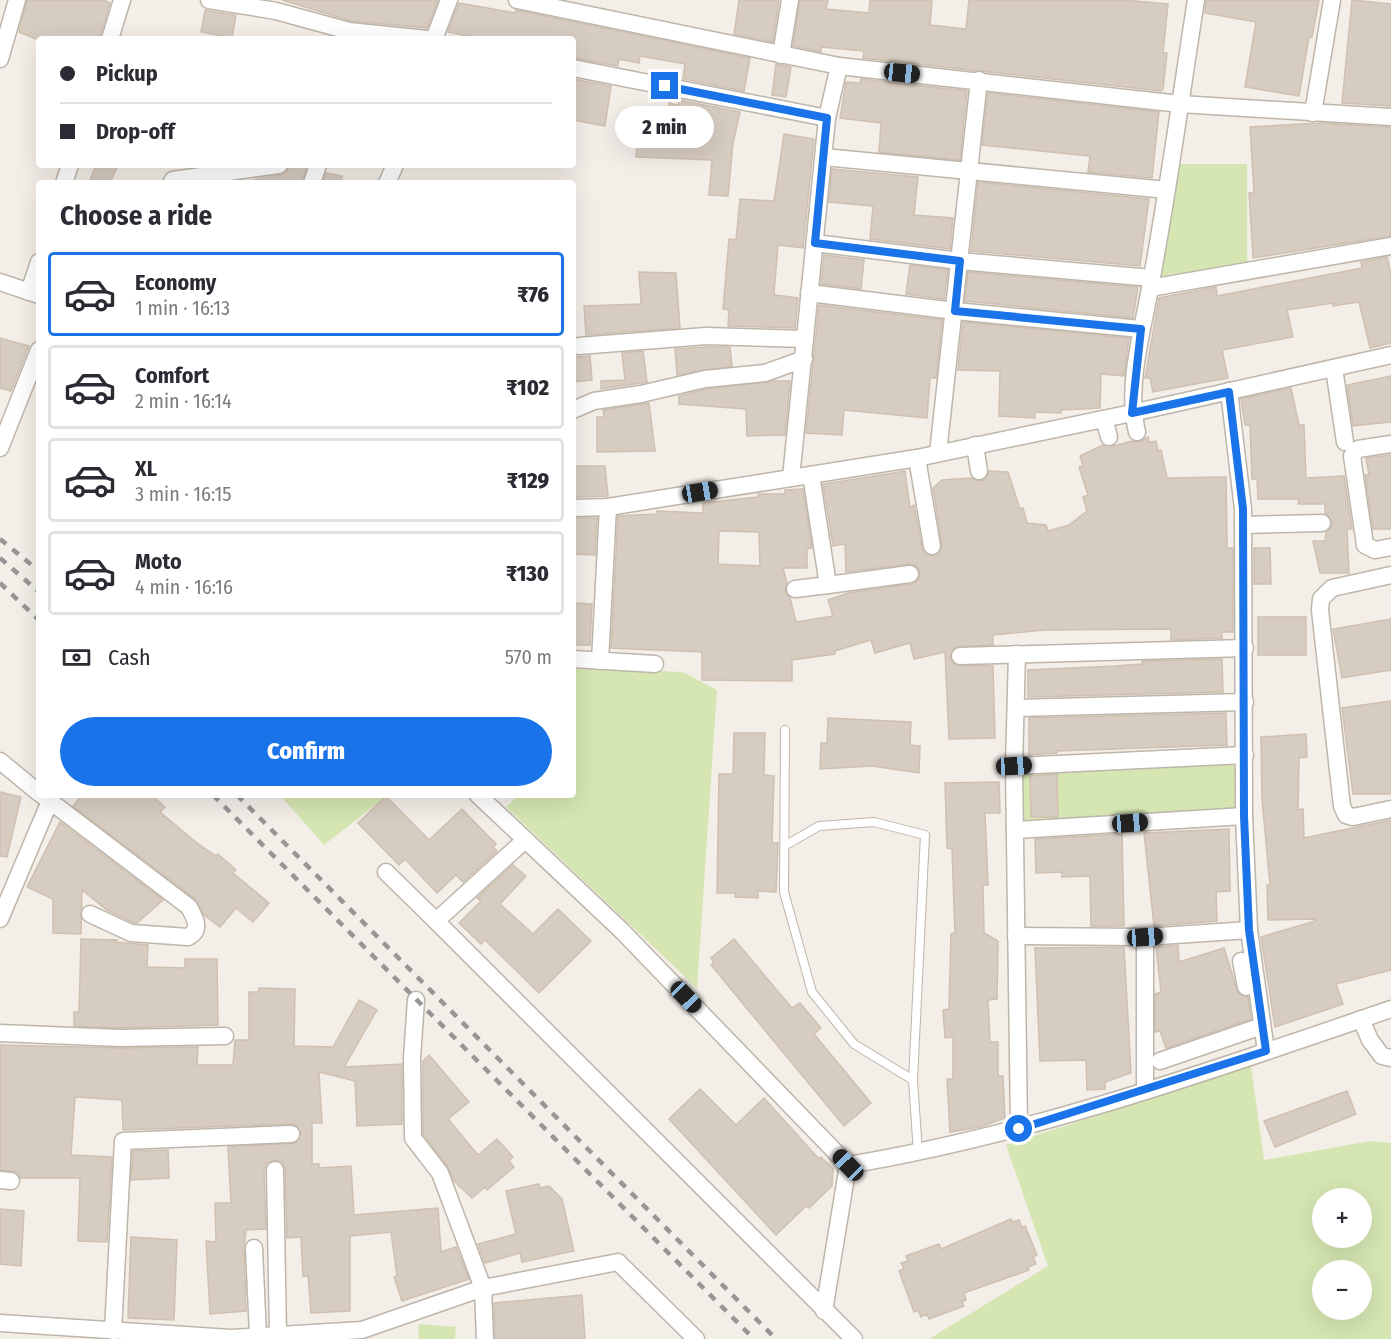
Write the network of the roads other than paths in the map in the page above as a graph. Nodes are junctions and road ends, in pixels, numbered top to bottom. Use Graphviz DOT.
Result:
graph roads {
  1 [pos="17,0"];
  2 [pos="123,0"];
  3 [pos="210,0"];
  4 [pos="449,0"];
  5 [pos="517,0"];
  6 [pos="790,0"];
  7 [pos="1196,0"];
  8 [pos="1332,0"];
  9 [pos="111,36"];
  10 [pos="398,36"];
  11 [pos="435,36"];
  12 [pos="781,55"];
  13 [pos="0,59"];
  14 [pos="839,66"];
  15 [pos="576,69"];
  16 [pos="979,80"];
  17 [pos="1180,104"];
  18 [pos="1313,113"];
  19 [pos="1391,117"];
  20 [pos="827,118"];
  21 [pos="824,157"];
  22 [pos="268,168"];
  23 [pos="969,170"];
  24 [pos="233,177"];
  25 [pos="202,180"];
  26 [pos="1167,190"];
  27 [pos="815,243"];
  28 [pos="1391,246"];
  29 [pos="960,261"];
  30 [pos="0,282"];
  31 [pos="1151,283"];
  32 [pos="34,293"];
  33 [pos="809,293"];
  34 [pos="955,311"];
  35 [pos="1141,329"];
  36 [pos="805,339"];
  37 [pos="579,346"];
  38 [pos="1391,355"];
  39 [pos="36,358"];
  40 [pos="804,358"];
  41 [pos="1334,369"];
  42 [pos="1229,392"];
  43 [pos="576,409"];
  44 [pos="1132,413"];
  45 [pos="1104,419"];
  46 [pos="1137,432"];
  47 [pos="1109,437"];
  48 [pos="1345,442"];
  49 [pos="1391,444"];
  50 [pos="975,445"];
  51 [pos="0,448"];
  52 [pos="939,453"];
  53 [pos="917,458"];
  54 [pos="979,471"];
  55 [pos="811,475"];
  56 [pos="791,478"];
  57 [pos="608,507"];
  58 [pos="576,508"];
  59 [pos="1322,523"];
  60 [pos="1243,525"];
  61 [pos="932,546"];
  62 [pos="1391,547"];
  63 [pos="910,574"];
  64 [pos="1391,575"];
  65 [pos="828,585"];
  66 [pos="795,590"];
  67 [pos="1245,648"];
  68 [pos="1017,654"];
  69 [pos="960,656"];
  70 [pos="576,659"];
  71 [pos="600,661"];
  72 [pos="655,664"];
  73 [pos="1245,702"];
  74 [pos="1016,708"];
  75 [pos="785,730"];
  76 [pos="1245,756"];
  77 [pos="0,760"];
  78 [pos="1014,766"];
  79 [pos="36,790"];
  80 [pos="42,798"];
  81 [pos="46,798"];
  82 [pos="481,798"];
  83 [pos="1391,809"];
  84 [pos="1244,816"];
  85 [pos="1015,830"];
  86 [pos="525,840"];
  87 [pos="786,845"];
  88 [pos="387,872"];
  89 [pos="90,914"];
  90 [pos="0,919"];
  91 [pos="436,921"];
  92 [pos="1249,930"];
  93 [pos="1016,936"];
  94 [pos="1145,937"];
  95 [pos="1241,961"];
  96 [pos="416,1000"];
  97 [pos="1391,1009"];
  98 [pos="1361,1019"];
  99 [pos="1258,1027"];
  100 [pos="0,1033"];
  101 [pos="225,1036"];
  102 [pos="1266,1051"];
  103 [pos="1391,1058"];
  104 [pos="1160,1061"];
  105 [pos="913,1080"];
  106 [pos="1145,1091"];
  107 [pos="1019,1129"];
  108 [pos="291,1134"];
  109 [pos="918,1154"];
  110 [pos="848,1165"];
  111 [pos="275,1170"];
  112 [pos="254,1248"];
  113 [pos="483,1288"];
  114 [pos="824,1311"];
  115 [pos="0,1323"];
  116 [pos="113,1331"];
  117 [pos="92,1334"];
  118 [pos="278,1335"];
  119 [pos="362,1335"];
  120 [pos="258,1336"];
  121 [pos="192,1338"];
  122 [pos="231,1339"];
  123 [pos="485,1339"];
  124 [pos="696,1339"];
  125 [pos="854,1339"];
  1 -- 13 [label="street"];
  2 -- 9 [label="street"];
  3 -- 10 [label="street"];
  4 -- 11 [label="street"];
  5 -- 12 [label="street"];
  6 -- 12 [label="street"];
  7 -- 17 [label="street"];
  8 -- 18 [label="street"];
  12 -- 14 [label="street"];
  14 -- 16 [label="street"];
  14 -- 20 [label="street"];
  15 -- 20 [label="street"];
  16 -- 17 [label="street"];
  16 -- 23 [label="street"];
  17 -- 18 [label="street"];
  17 -- 26 [label="street"];
  18 -- 19 [label="street"];
  20 -- 21 [label="street"];
  21 -- 23 [label="street"];
  21 -- 27 [label="street"];
  22 -- 24 [label="street"];
  23 -- 26 [label="street"];
  23 -- 29 [label="street"];
  24 -- 25 [label="street"];
  26 -- 31 [label="street"];
  27 -- 29 [label="street"];
  27 -- 33 [label="street"];
  28 -- 31 [label="street"];
  29 -- 31 [label="street"];
  29 -- 34 [label="street"];
  30 -- 32 [label="street"];
  31 -- 35 [label="street"];
  33 -- 34 [label="street"];
  33 -- 36 [label="street"];
  34 -- 35 [label="street"];
  34 -- 52 [label="street"];
  35 -- 44 [label="street"];
  36 -- 37 [label="street"];
  36 -- 40 [label="street"];
  38 -- 41 [label="street"];
  39 -- 51 [label="street"];
  40 -- 43 [label="street"];
  40 -- 56 [label="street"];
  41 -- 42 [label="street"];
  41 -- 48 [label="street"];
  42 -- 44 [label="street"];
  42 -- 60 [label="street"];
  44 -- 45 [label="street"];
  44 -- 46 [label="street"];
  45 -- 47 [label="street"];
  45 -- 50 [label="street"];
  49 -- 62 [label="street"];
  50 -- 52 [label="street"];
  50 -- 54 [label="street"];
  52 -- 53 [label="street"];
  53 -- 55 [label="street"];
  53 -- 61 [label="street"];
  55 -- 56 [label="street"];
  55 -- 65 [label="street"];
  56 -- 57 [label="street"];
  57 -- 58 [label="street"];
  57 -- 71 [label="street"];
  59 -- 60 [label="street"];
  60 -- 67 [label="street"];
  63 -- 65 [label="street"];
  64 -- 83 [label="street"];
  65 -- 66 [label="street"];
  67 -- 68 [label="street"];
  67 -- 73 [label="street"];
  68 -- 69 [label="street"];
  68 -- 74 [label="street"];
  70 -- 71 [label="street"];
  71 -- 72 [label="street"];
  73 -- 74 [label="street"];
  73 -- 76 [label="street"];
  74 -- 78 [label="street"];
  75 -- 87 [label="lane"];
  76 -- 78 [label="street"];
  76 -- 84 [label="street"];
  77 -- 79 [label="street"];
  78 -- 85 [label="street"];
  80 -- 90 [label="street"];
  81 -- 89 [label="street"];
  82 -- 86 [label="street"];
  84 -- 85 [label="street"];
  84 -- 92 [label="street"];
  85 -- 93 [label="street"];
  86 -- 91 [label="street"];
  86 -- 110 [label="street"];
  87 -- 105 [label="lane"];
  87 -- 105 [label="lane"];
  88 -- 91 [label="street"];
  91 -- 114 [label="street"];
  92 -- 94 [label="street"];
  92 -- 99 [label="street"];
  93 -- 94 [label="street"];
  93 -- 107 [label="street"];
  94 -- 106 [label="street"];
  95 -- 99 [label="street"];
  96 -- 113 [label="street"];
  97 -- 98 [label="street"];
  98 -- 102 [label="street"];
  98 -- 103 [label="street"];
  99 -- 102 [label="street"];
  99 -- 104 [label="street"];
  100 -- 101 [label="street"];
  102 -- 106 [label="street"];
  105 -- 109 [label="lane"];
  106 -- 107 [label="street"];
  107 -- 109 [label="street"];
  108 -- 116 [label="street"];
  109 -- 110 [label="street"];
  110 -- 114 [label="street"];
  111 -- 118 [label="street"];
  112 -- 120 [label="street"];
  113 -- 119 [label="street"];
  113 -- 123 [label="street"];
  113 -- 124 [label="street"];
  114 -- 125 [label="street"];
  115 -- 117 [label="street"];
  116 -- 117 [label="street"];
  116 -- 121 [label="street"];
  118 -- 119 [label="street"];
  118 -- 120 [label="street"];
  120 -- 122 [label="street"];
  121 -- 122 [label="street"];
}
